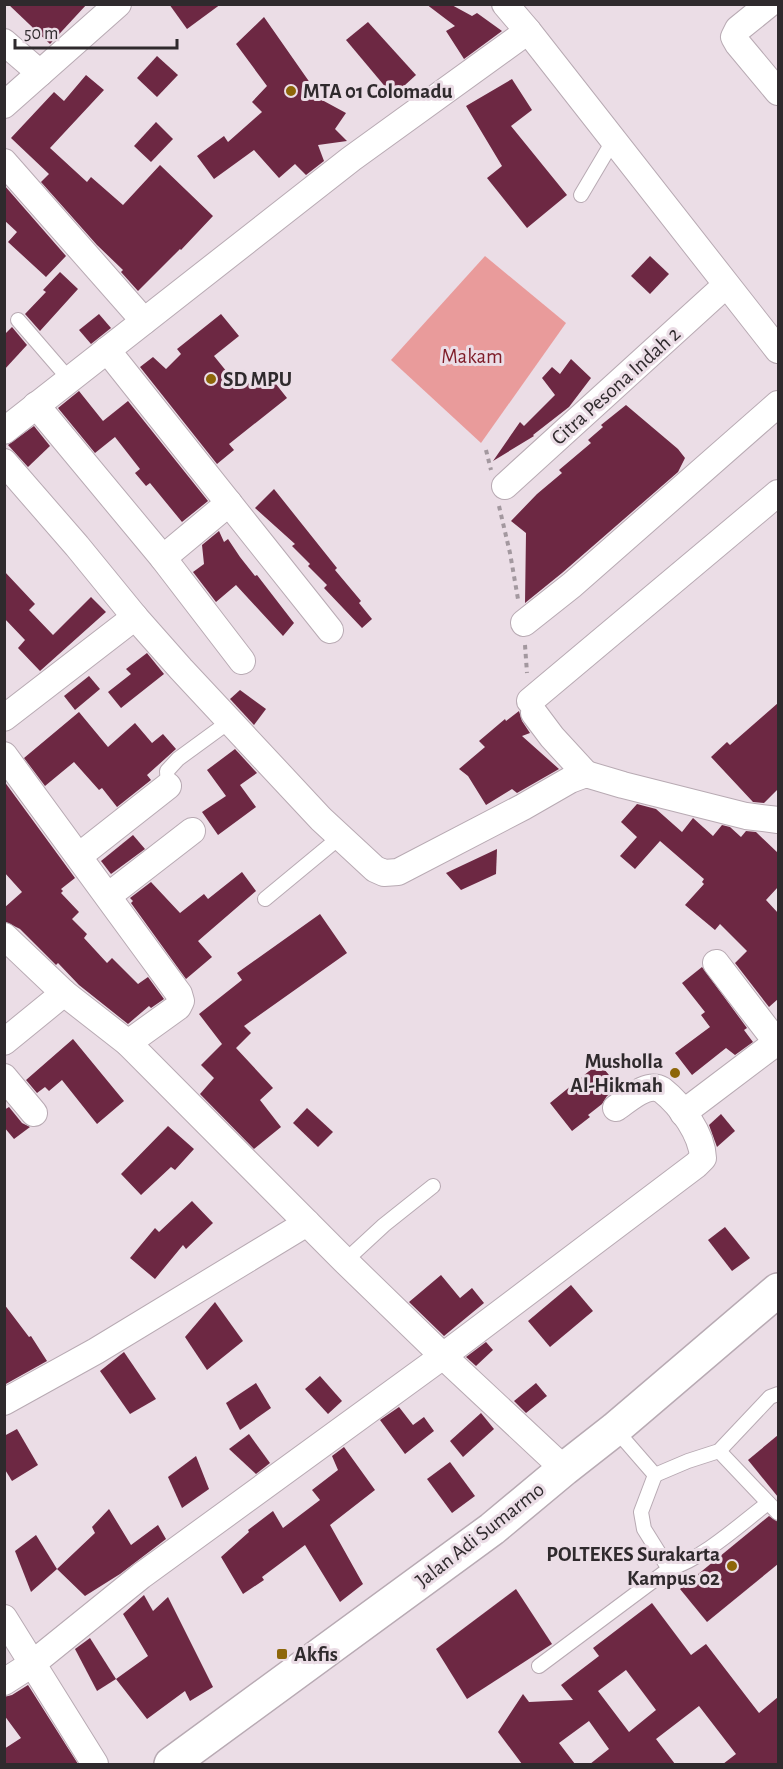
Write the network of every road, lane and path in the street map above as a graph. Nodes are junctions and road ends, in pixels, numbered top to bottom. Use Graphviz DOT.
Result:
graph roads {
  1 [pos="118,4"];
  2 [pos="505,4"];
  3 [pos="769,4"];
  4 [pos="528,31"];
  5 [pos="4,42"];
  6 [pos="40,73"];
  7 [pos="778,92"];
  8 [pos="4,105"];
  9 [pos="613,141"];
  10 [pos="4,162"];
  11 [pos="581,195"];
  12 [pos="726,285"];
  13 [pos="18,320"];
  14 [pos="144,321"];
  15 [pos="107,350"];
  16 [pos="778,350"];
  17 [pos="69,378"];
  18 [pos="778,404"];
  19 [pos="36,405"];
  20 [pos="4,431"];
  21 [pos="486,450"];
  22 [pos="4,462"];
  23 [pos="498,485"];
  24 [pos="778,493"];
  25 [pos="229,503"];
  26 [pos="163,558"];
  27 [pos="135,617"];
  28 [pos="524,623"];
  29 [pos="330,630"];
  30 [pos="242,661"];
  31 [pos="532,707"];
  32 [pos="4,718"];
  33 [pos="230,721"];
  34 [pos="9,771"];
  35 [pos="586,774"];
  36 [pos="168,786"];
  37 [pos="778,820"];
  38 [pos="192,831"];
  39 [pos="340,837"];
  40 [pos="79,856"];
  41 [pos="108,896"];
  42 [pos="265,899"];
  43 [pos="4,936"];
  44 [pos="716,963"];
  45 [pos="64,993"];
  46 [pos="4,1042"];
  47 [pos="128,1043"];
  48 [pos="778,1043"];
  49 [pos="4,1077"];
  50 [pos="616,1108"];
  51 [pos="34,1113"];
  52 [pos="683,1113"];
  53 [pos="433,1186"];
  54 [pos="307,1224"];
  55 [pos="345,1261"];
  56 [pos="778,1290"];
  57 [pos="443,1356"];
  58 [pos="778,1394"];
  59 [pos="4,1402"];
  60 [pos="621,1435"];
  61 [pos="720,1452"];
  62 [pos="564,1469"];
  63 [pos="655,1475"];
  64 [pos="768,1503"];
  65 [pos="778,1513"];
  66 [pos="669,1569"];
  67 [pos="4,1618"];
  68 [pos="32,1664"];
  69 [pos="539,1666"];
  70 [pos="4,1682"];
  71 [pos="95,1764"];
  72 [pos="171,1764"];
  1 -- 6 [label="street"];
  2 -- 4 [label="street"];
  3 -- 7 [label="street"];
  4 -- 9 [label="street"];
  4 -- 14 [label="street"];
  5 -- 6 [label="street"];
  6 -- 8 [label="street"];
  9 -- 11 [label="lane"];
  9 -- 12 [label="street"];
  10 -- 14 [label="street"];
  12 -- 16 [label="street"];
  12 -- 23 [label="street, Citra Pesona Indah 2"];
  13 -- 17 [label="lane"];
  14 -- 15 [label="street"];
  15 -- 17 [label="street"];
  15 -- 25 [label="street"];
  17 -- 19 [label="street"];
  18 -- 28 [label="street"];
  19 -- 20 [label="street"];
  19 -- 26 [label="street"];
  21 -- 23 [label="path"];
  22 -- 27 [label="street"];
  23 -- 28 [label="path"];
  24 -- 31 [label="street"];
  25 -- 26 [label="street"];
  25 -- 29 [label="street"];
  26 -- 30 [label="street"];
  27 -- 32 [label="street"];
  27 -- 33 [label="street"];
  28 -- 31 [label="path"];
  31 -- 35 [label="street"];
  33 -- 36 [label="lane"];
  33 -- 39 [label="street"];
  34 -- 40 [label="street"];
  35 -- 37 [label="street"];
  35 -- 39 [label="street"];
  36 -- 40 [label="street"];
  38 -- 41 [label="street"];
  39 -- 42 [label="lane"];
  40 -- 41 [label="street"];
  41 -- 47 [label="street"];
  43 -- 45 [label="street"];
  44 -- 48 [label="street"];
  45 -- 46 [label="street"];
  45 -- 47 [label="street"];
  47 -- 54 [label="street"];
  48 -- 52 [label="street"];
  49 -- 51 [label="street"];
  50 -- 52 [label="street"];
  52 -- 57 [label="street"];
  53 -- 55 [label="lane"];
  54 -- 55 [label="street"];
  54 -- 59 [label="street"];
  55 -- 57 [label="street"];
  56 -- 60 [label="main road, Jalan Adi Sumarmo"];
  57 -- 62 [label="street"];
  57 -- 68 [label="street"];
  58 -- 61 [label="lane"];
  60 -- 62 [label="main road, Jalan Adi Sumarmo"];
  60 -- 63 [label="lane"];
  61 -- 63 [label="lane"];
  61 -- 64 [label="lane"];
  62 -- 72 [label="main road, Jalan Adi Sumarmo"];
  63 -- 66 [label="lane"];
  64 -- 65 [label="lane"];
  64 -- 66 [label="lane"];
  66 -- 69 [label="lane"];
  67 -- 68 [label="street"];
  68 -- 70 [label="street"];
  68 -- 71 [label="street"];
}
